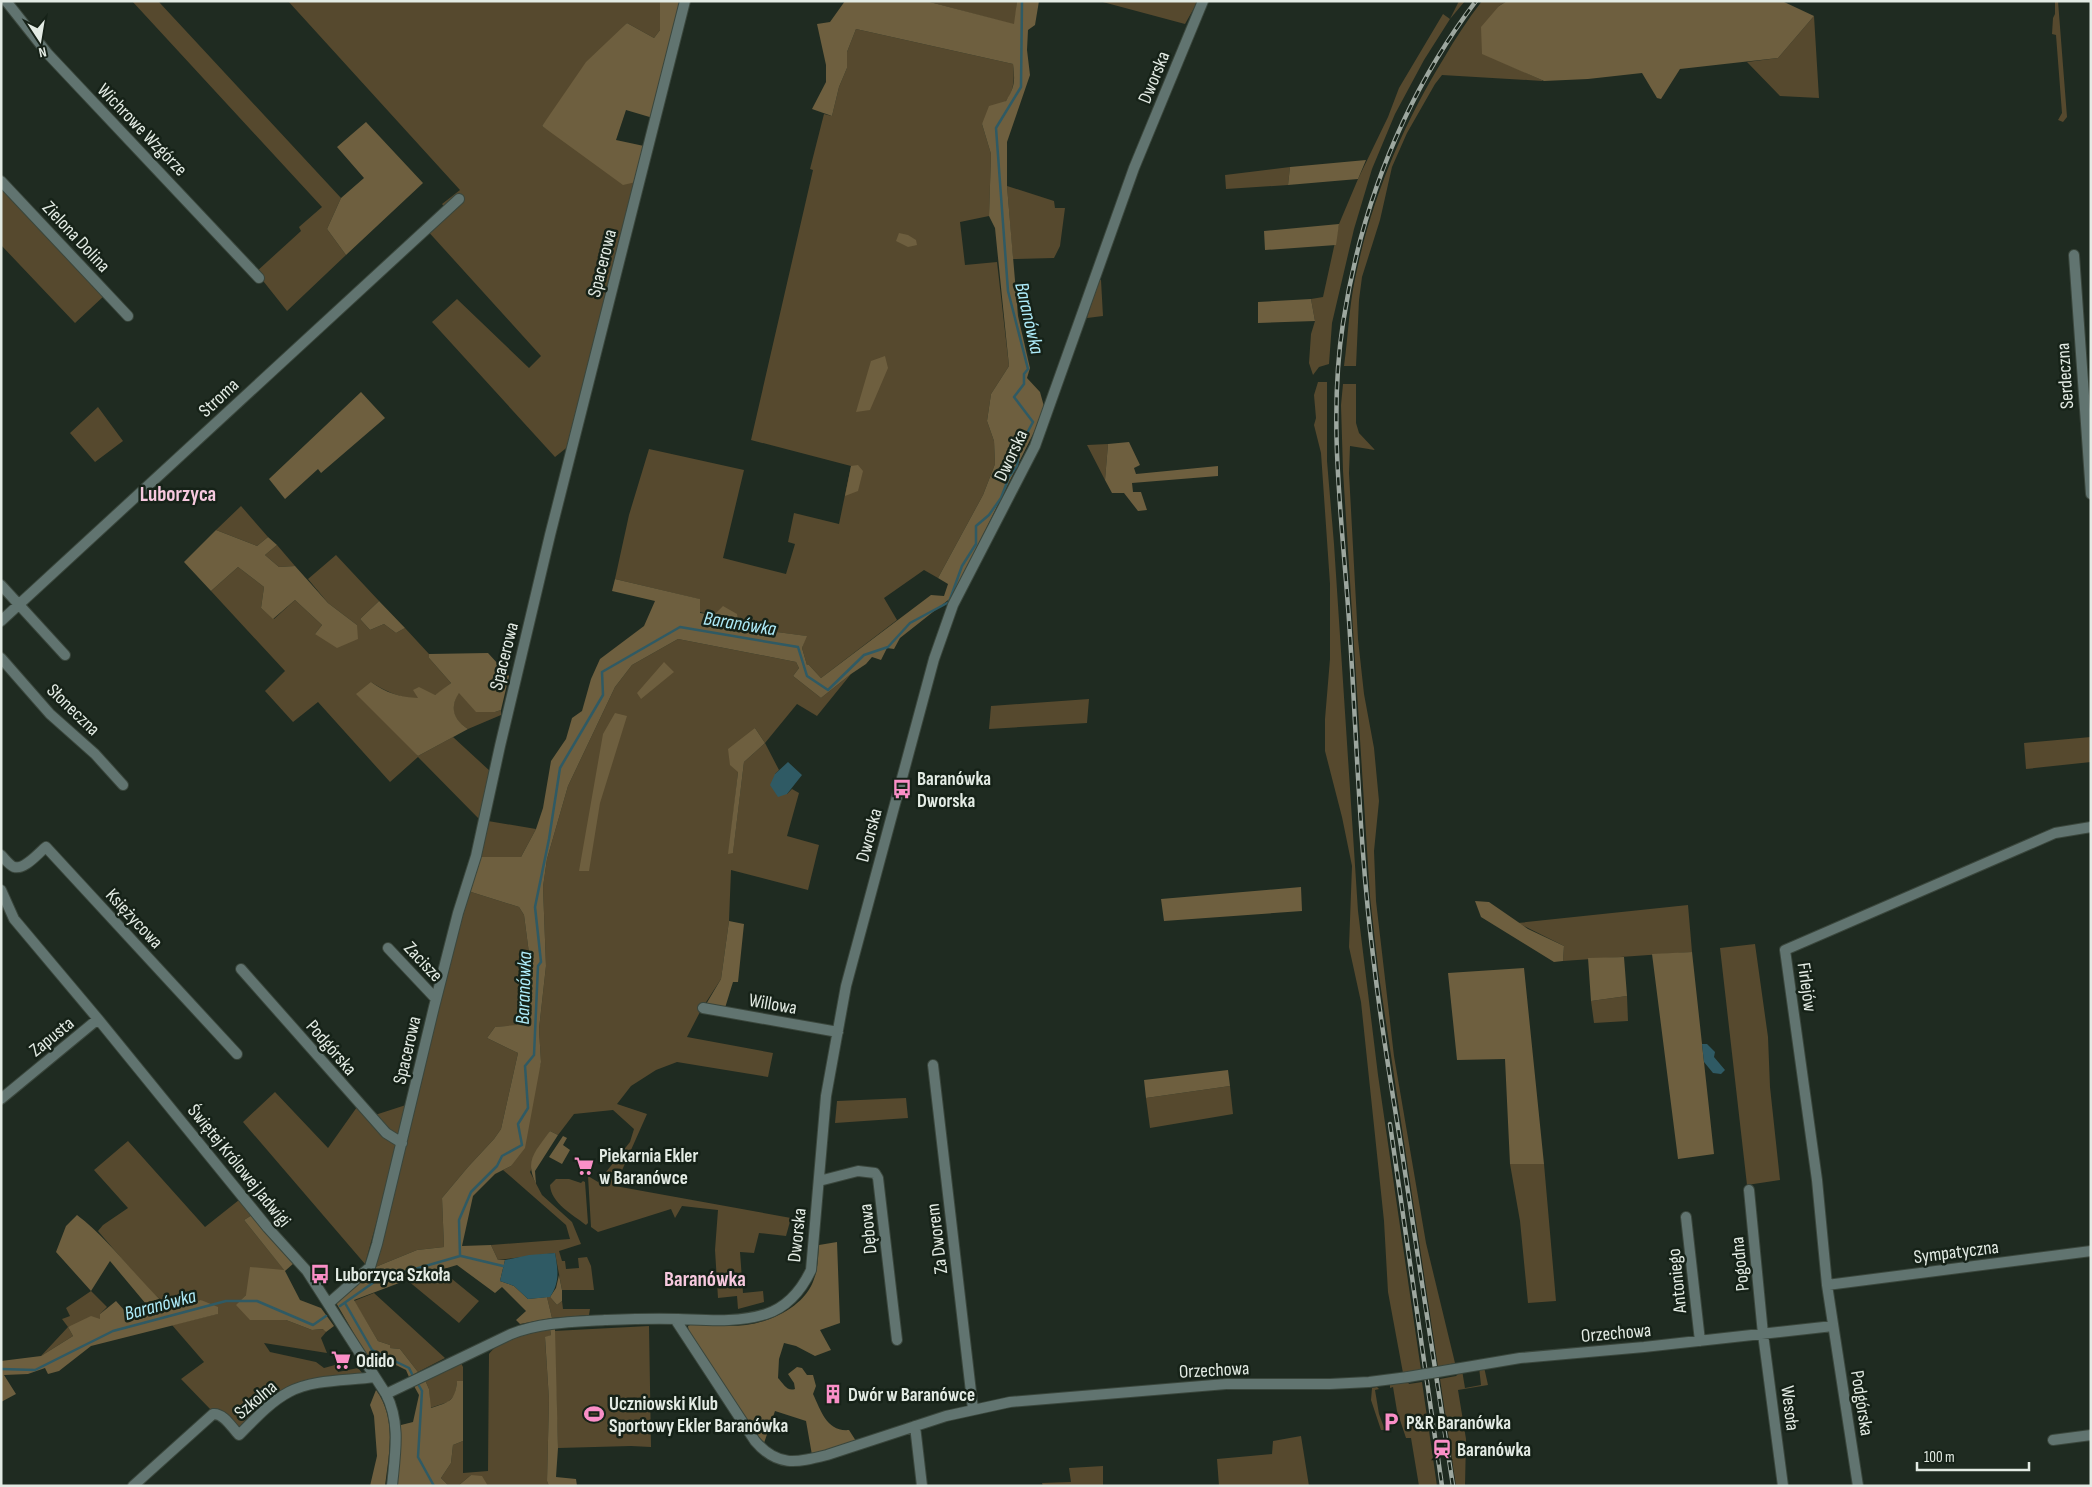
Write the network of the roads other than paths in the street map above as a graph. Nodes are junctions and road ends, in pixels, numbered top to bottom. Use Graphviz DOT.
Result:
graph roads {
  1 [pos="6,1"];
  2 [pos="685,1"];
  3 [pos="1203,1"];
  4 [pos="1,181"];
  5 [pos="459,199"];
  6 [pos="2074,255"];
  7 [pos="259,278"];
  8 [pos="128,316"];
  9 [pos="2091,494"];
  10 [pos="1,585"];
  11 [pos="19,604"];
  12 [pos="1,621"];
  13 [pos="65,655"];
  14 [pos="1,658"];
  15 [pos="123,785"];
  16 [pos="2091,827"];
  17 [pos="1,855"];
  18 [pos="1,890"];
  19 [pos="388,948"];
  20 [pos="241,969"];
  21 [pos="436,999"];
  22 [pos="703,1008"];
  23 [pos="98,1019"];
  24 [pos="838,1032"];
  25 [pos="237,1054"];
  26 [pos="933,1065"];
  27 [pos="1,1099"];
  28 [pos="402,1144"];
  29 [pos="819,1181"];
  30 [pos="1749,1190"];
  31 [pos="1686,1217"];
  32 [pos="2091,1251"];
  33 [pos="1826,1285"];
  34 [pos="329,1303"];
  35 [pos="675,1319"];
  36 [pos="1833,1326"];
  37 [pos="1763,1334"];
  38 [pos="897,1340"];
  39 [pos="1700,1341"];
  40 [pos="375,1377"];
  41 [pos="386,1394"];
  42 [pos="973,1409"];
  43 [pos="915,1426"];
  44 [pos="2091,1434"];
  45 [pos="2053,1440"];
  46 [pos="133,1486"];
  47 [pos="392,1486"];
  48 [pos="922,1486"];
  49 [pos="1783,1486"];
  50 [pos="1858,1486"];
  1 -- 7 [label="street, Wichrowe Wzgórze"];
  2 -- 21 [label="street, Spacerowa"];
  3 -- 24 [label="street, Dworska"];
  4 -- 8 [label="street, Zielona Dolina"];
  5 -- 11 [label="street, Stroma"];
  6 -- 9 [label="street, Serdeczna"];
  10 -- 11 [label="street"];
  11 -- 12 [label="street, Stroma"];
  11 -- 13 [label="street"];
  14 -- 15 [label="street, Słoneczna"];
  16 -- 33 [label="street, Firlejów"];
  17 -- 25 [label="street, Księżycowa"];
  18 -- 23 [label="street, Świętej Królowej Jadwigi"];
  19 -- 21 [label="street, Zacisze"];
  20 -- 28 [label="street, Podgórska"];
  21 -- 28 [label="street, Spacerowa"];
  22 -- 24 [label="street, Willowa"];
  23 -- 27 [label="street, Zapusta"];
  23 -- 34 [label="street, Świętej Królowej Jadwigi"];
  24 -- 29 [label="street, Dworska"];
  26 -- 42 [label="street, Za Dworem"];
  28 -- 34 [label="street, Spacerowa"];
  29 -- 35 [label="street, Dworska"];
  29 -- 38 [label="street, Dębowa"];
  30 -- 37 [label="street, Pogodna"];
  31 -- 39 [label="street, Antoniego"];
  32 -- 33 [label="street, Sympatyczna"];
  33 -- 36 [label="street, Firlejów"];
  34 -- 40 [label="street, Świętej Królowej Jadwigi"];
  35 -- 41 [label="street, Dworska"];
  35 -- 43 [label="street, Orzechowa"];
  36 -- 37 [label="street, Orzechowa"];
  36 -- 50 [label="street, Podgórska"];
  37 -- 39 [label="street, Orzechowa"];
  37 -- 49 [label="street, Wesoła"];
  39 -- 42 [label="street, Orzechowa, bridge"];
  40 -- 41 [label="street, Świętej Królowej Jadwigi"];
  40 -- 46 [label="street, Szkolna"];
  41 -- 47 [label="street, Świętej Królowej Jadwigi"];
  42 -- 43 [label="street, Orzechowa"];
  43 -- 48 [label="street"];
  44 -- 45 [label="street"];
}
